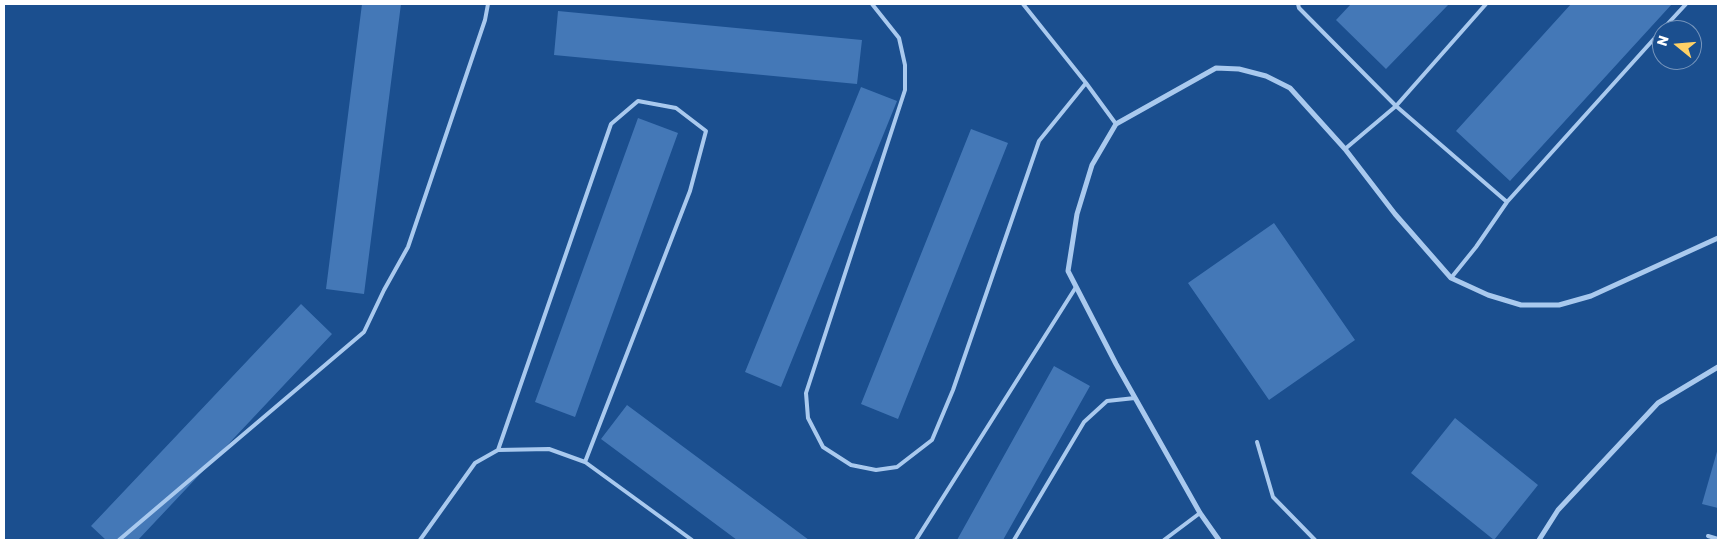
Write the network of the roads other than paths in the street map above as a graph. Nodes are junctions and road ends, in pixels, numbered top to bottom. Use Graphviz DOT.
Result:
graph roads {
  1 [pos="488,4"];
  2 [pos="872,4"];
  3 [pos="1023,4"];
  4 [pos="1298,4"];
  5 [pos="1486,4"];
  6 [pos="1686,4"];
  7 [pos="1671,20"];
  8 [pos="1652,41"];
  9 [pos="1086,82"];
  10 [pos="1396,106"];
  11 [pos="1116,124"];
  12 [pos="1345,149"];
  13 [pos="1507,202"];
  14 [pos="1718,238"];
  15 [pos="1451,278"];
  16 [pos="1076,287"];
  17 [pos="1718,367"];
  18 [pos="1135,398"];
  19 [pos="1257,442"];
  20 [pos="498,450"];
  21 [pos="585,462"];
  22 [pos="1200,513"];
  23 [pos="1708,536"];
  24 [pos="1718,539"];
  25 [pos="119,540"];
  26 [pos="420,540"];
  27 [pos="692,540"];
  28 [pos="916,540"];
  29 [pos="1014,540"];
  30 [pos="1164,540"];
  31 [pos="1219,540"];
  32 [pos="1315,540"];
  33 [pos="1539,540"];
  1 -- 25 [label="lane"];
  2 -- 9 [label="lane"];
  3 -- 9 [label="lane"];
  4 -- 10 [label="lane"];
  5 -- 10 [label="lane"];
  6 -- 7 [label="lane"];
  8 -- 13 [label="lane"];
  9 -- 11 [label="lane"];
  10 -- 12 [label="lane"];
  10 -- 13 [label="lane"];
  11 -- 12 [label="street"];
  11 -- 16 [label="street"];
  12 -- 15 [label="street"];
  13 -- 15 [label="lane"];
  14 -- 15 [label="street"];
  16 -- 18 [label="street"];
  16 -- 28 [label="lane"];
  17 -- 33 [label="street"];
  18 -- 22 [label="street"];
  18 -- 29 [label="lane"];
  19 -- 32 [label="lane"];
  20 -- 21 [label="lane"];
  20 -- 21 [label="lane"];
  20 -- 26 [label="lane"];
  21 -- 27 [label="lane"];
  22 -- 30 [label="lane"];
  22 -- 31 [label="street"];
  23 -- 24 [label="lane"];
}
